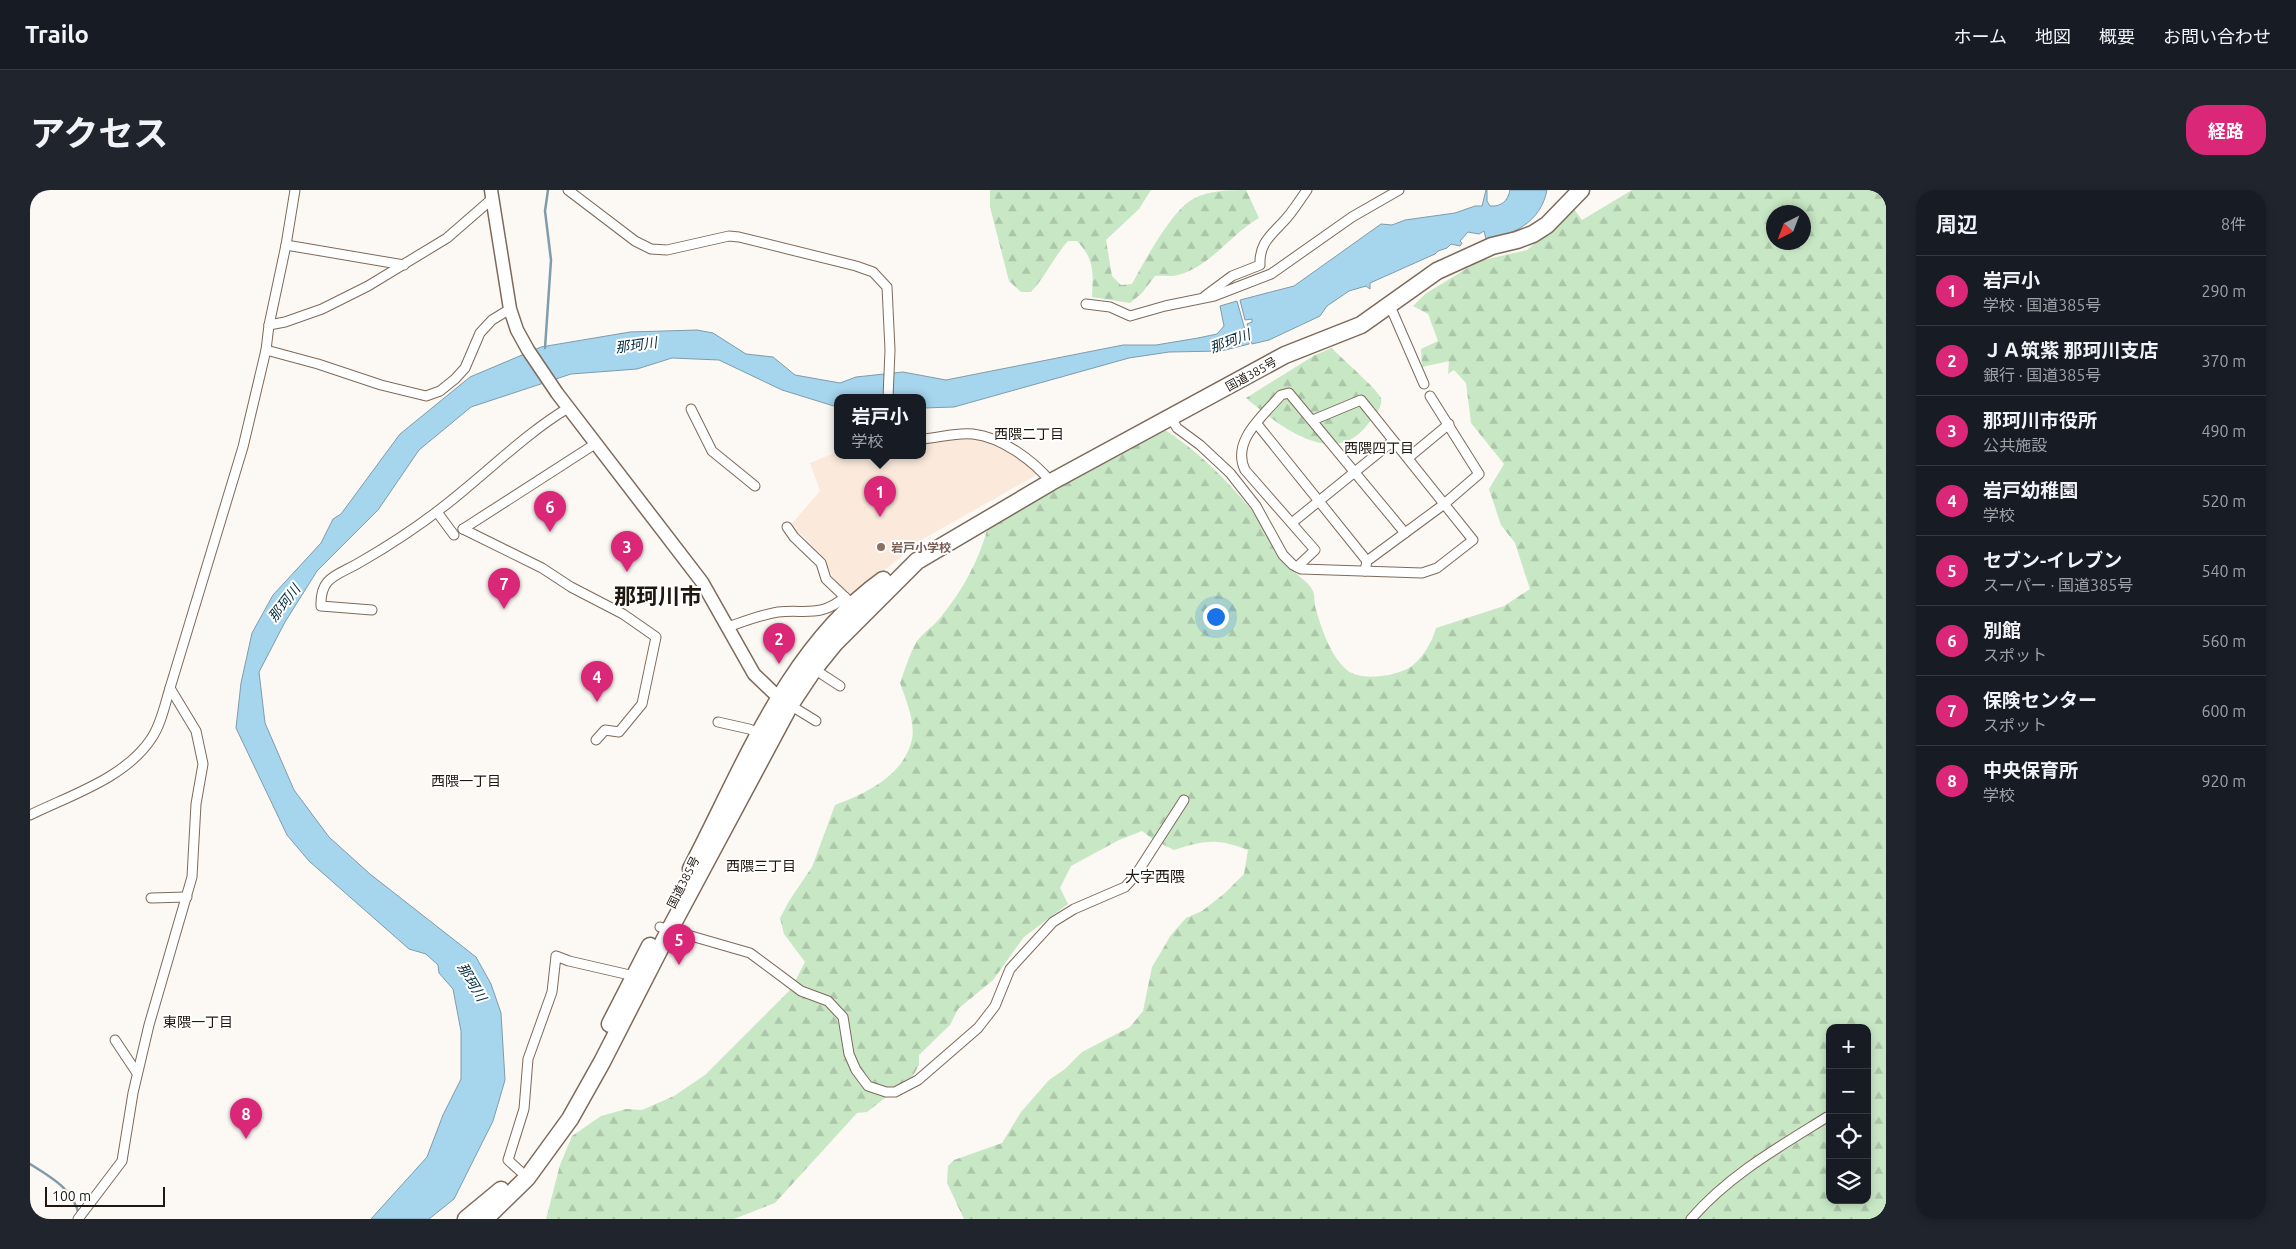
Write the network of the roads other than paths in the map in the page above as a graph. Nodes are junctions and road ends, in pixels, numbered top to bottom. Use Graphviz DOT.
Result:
graph roads {
  1 [pos="295,190"];
  2 [pos="568,190"];
  3 [pos="1307,190"];
  4 [pos="1399,190"];
  5 [pos="1580,190"];
  6 [pos="492,192"];
  7 [pos="286,245"];
  8 [pos="404,265"];
  9 [pos="1201,299"];
  10 [pos="1086,304"];
  11 [pos="1390,306"];
  12 [pos="510,309"];
  13 [pos="269,325"];
  14 [pos="266,350"];
  15 [pos="1424,384"];
  16 [pos="888,394"];
  17 [pos="1430,396"];
  18 [pos="568,408"];
  19 [pos="692,409"];
  20 [pos="1171,418"];
  21 [pos="1313,420"];
  22 [pos="1256,424"];
  23 [pos="1448,424"];
  24 [pos="926,438"];
  25 [pos="1394,441"];
  26 [pos="595,444"];
  27 [pos="1408,458"];
  28 [pos="1355,472"];
  29 [pos="1051,482"];
  30 [pos="755,486"];
  31 [pos="1319,501"];
  32 [pos="1443,505"];
  33 [pos="436,512"];
  34 [pos="1293,522"];
  35 [pos="787,527"];
  36 [pos="1405,533"];
  37 [pos="454,535"];
  38 [pos="1367,562"];
  39 [pos="1297,567"];
  40 [pos="1365,571"];
  41 [pos="854,605"];
  42 [pos="372,610"];
  43 [pos="728,627"];
  44 [pos="814,668"];
  45 [pos="840,686"];
  46 [pos="170,688"];
  47 [pos="784,701"];
  48 [pos="816,721"];
  49 [pos="718,722"];
  50 [pos="759,733"];
  51 [pos="596,740"];
  52 [pos="1184,800"];
  53 [pos="30,815"];
  54 [pos="186,897"];
  55 [pos="151,898"];
  56 [pos="665,929"];
  57 [pos="634,976"];
  58 [pos="114,1040"];
  59 [pos="138,1073"];
  60 [pos="1826,1118"];
  61 [pos="520,1171"];
  62 [pos="81,1216"];
  63 [pos="466,1219"];
  64 [pos="485,1219"];
  65 [pos="1691,1219"];
  1 -- 7 [label="street"];
  2 -- 16 [label="street"];
  3 -- 9 [label="street"];
  4 -- 9 [label="street"];
  5 -- 11 [label="highway, 国道385号"];
  6 -- 8 [label="street"];
  6 -- 12 [label="street"];
  7 -- 8 [label="street"];
  7 -- 13 [label="street"];
  8 -- 13 [label="street"];
  9 -- 10 [label="street"];
  11 -- 15 [label="street"];
  11 -- 20 [label="highway, 国道385号"];
  12 -- 14 [label="street"];
  12 -- 18 [label="street"];
  13 -- 14 [label="street"];
  14 -- 46 [label="street"];
  17 -- 23 [label="street"];
  18 -- 26 [label="street"];
  18 -- 33 [label="street"];
  19 -- 30 [label="street"];
  20 -- 29 [label="highway, 国道385号"];
  20 -- 39 [label="street"];
  21 -- 22 [label="street"];
  21 -- 25 [label="street"];
  21 -- 28 [label="street"];
  22 -- 31 [label="street"];
  22 -- 34 [label="street"];
  23 -- 27 [label="street"];
  23 -- 32 [label="street"];
  24 -- 29 [label="street"];
  25 -- 27 [label="street"];
  25 -- 28 [label="street"];
  26 -- 43 [label="street"];
  26 -- 51 [label="street"];
  27 -- 32 [label="street"];
  28 -- 31 [label="street"];
  28 -- 36 [label="street"];
  29 -- 41 [label="highway, 国道385号"];
  31 -- 34 [label="street"];
  31 -- 38 [label="street"];
  32 -- 36 [label="street"];
  32 -- 40 [label="street"];
  33 -- 37 [label="street"];
  33 -- 42 [label="street"];
  34 -- 39 [label="street"];
  35 -- 41 [label="street"];
  36 -- 38 [label="street"];
  38 -- 40 [label="street"];
  39 -- 40 [label="street"];
  41 -- 43 [label="street"];
  41 -- 44 [label="highway, 国道385号"];
  41 -- 47 [label="highway, 国道385号"];
  43 -- 47 [label="street"];
  44 -- 45 [label="street"];
  44 -- 47 [label="highway, 国道385号"];
  46 -- 53 [label="street"];
  46 -- 54 [label="street"];
  47 -- 48 [label="street"];
  47 -- 50 [label="highway, 国道385号"];
  47 -- 56 [label="highway, 国道385号"];
  49 -- 50 [label="street"];
  50 -- 56 [label="highway, 国道385号"];
  52 -- 56 [label="street"];
  54 -- 55 [label="street"];
  54 -- 59 [label="street"];
  56 -- 57 [label="highway, 国道385号"];
  56 -- 64 [label="highway, 国道385号"];
  57 -- 61 [label="highway, 国道385号"];
  57 -- 61 [label="street"];
  58 -- 59 [label="street"];
  59 -- 62 [label="street"];
  60 -- 65 [label="street"];
  61 -- 63 [label="highway, 国道385号"];
}
